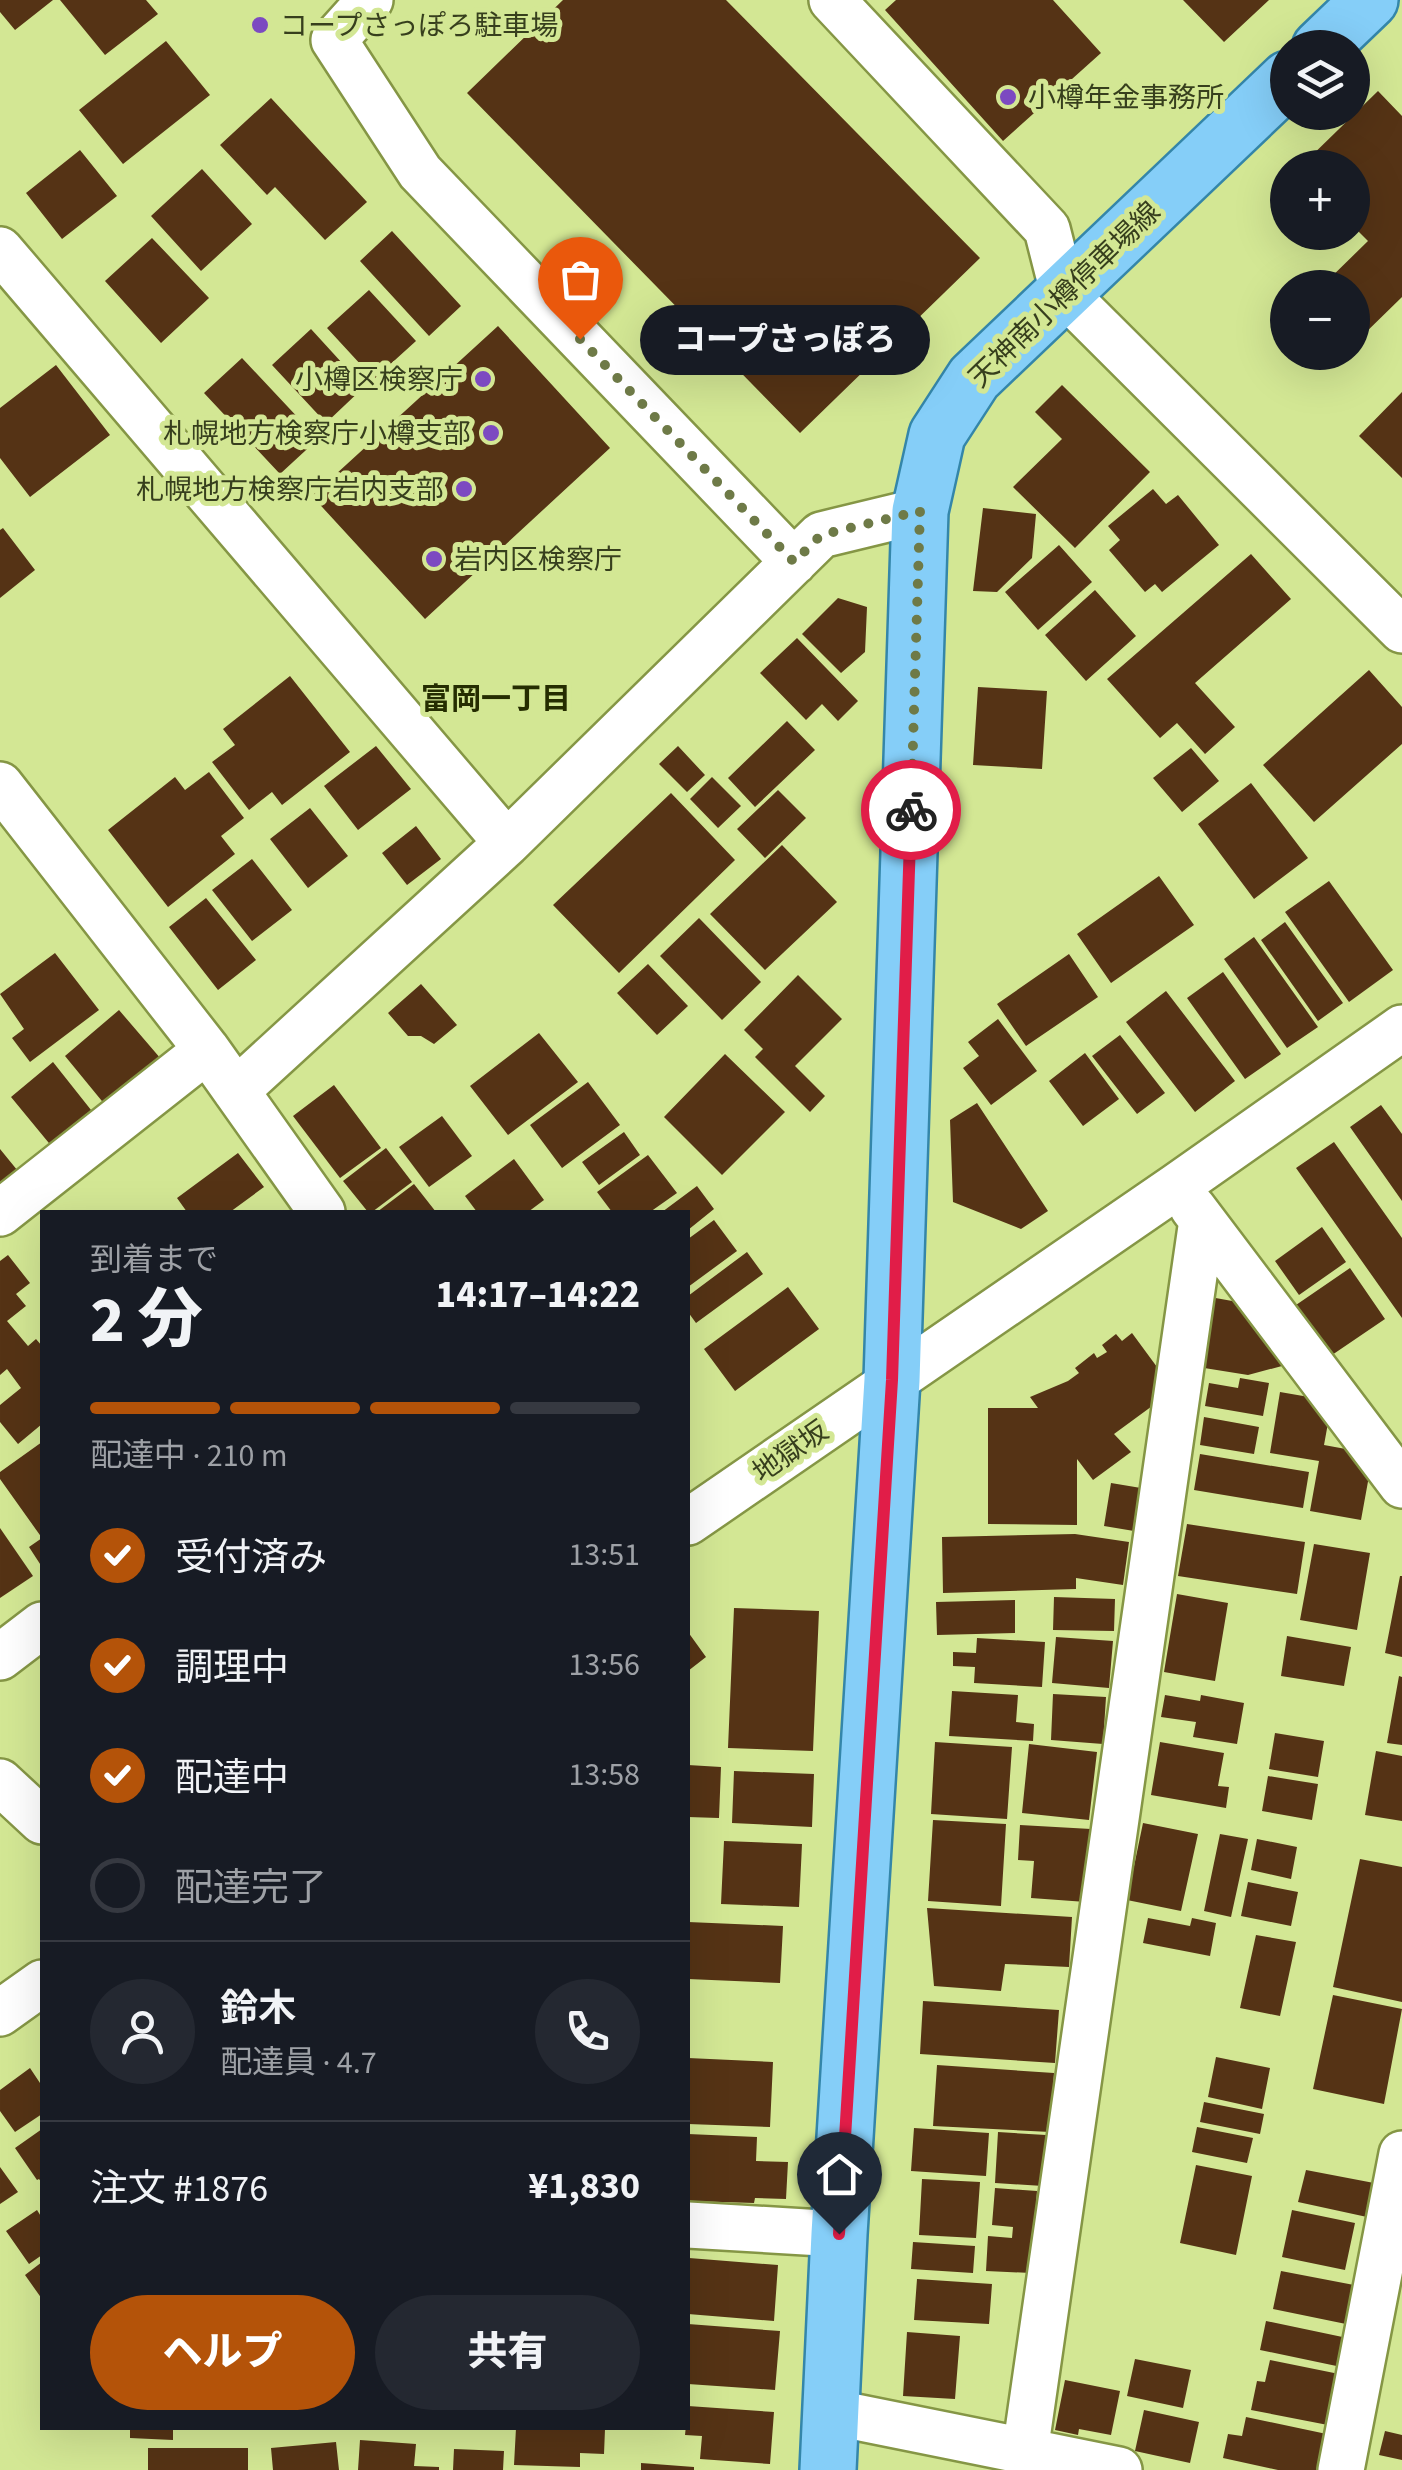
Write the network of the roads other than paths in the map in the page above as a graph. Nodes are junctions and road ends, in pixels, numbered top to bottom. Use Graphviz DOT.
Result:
graph roads {
  1 [pos="370,0"];
  2 [pos="832,0"];
  3 [pos="1370,0"];
  4 [pos="1339,30"];
  5 [pos="1270,96"];
  6 [pos="0,250"];
  7 [pos="1063,292"];
  8 [pos="920,511"];
  9 [pos="794,562"];
  10 [pos="1402,630"];
  11 [pos="0,785"];
  12 [pos="508,843"];
  13 [pos="1402,1028"];
  14 [pos="207,1050"];
  15 [pos="236,1091"];
  16 [pos="1190,1203"];
  17 [pos="321,1210"];
  18 [pos="0,1214"];
  19 [pos="892,1380"];
  20 [pos="1388,1437"];
  21 [pos="1402,1485"];
  22 [pos="690,1521"];
  23 [pos="40,1627"];
  24 [pos="0,1657"];
  25 [pos="0,1782"];
  26 [pos="40,1819"];
  27 [pos="40,1984"];
  28 [pos="0,2013"];
  29 [pos="1402,2154"];
  30 [pos="690,2226"];
  31 [pos="839,2234"];
  32 [pos="831,2412"];
  33 [pos="1026,2452"];
  34 [pos="828,2470"];
  35 [pos="1119,2470"];
  36 [pos="1341,2470"];
  1 -- 9 [label="street"];
  2 -- 7 [label="street"];
  3 -- 4 [label="main road"];
  5 -- 7 [label="main road, 天神南小樽停車場線"];
  6 -- 12 [label="street"];
  7 -- 8 [label="main road, 天神南小樽停車場線"];
  7 -- 10 [label="street"];
  8 -- 9 [label="street"];
  8 -- 19 [label="main road, 天神南小樽停車場線"];
  9 -- 12 [label="street"];
  11 -- 14 [label="street"];
  12 -- 15 [label="street"];
  13 -- 16 [label="street, 地獄坂"];
  14 -- 15 [label="street"];
  14 -- 18 [label="street"];
  15 -- 17 [label="street"];
  16 -- 19 [label="street, 地獄坂"];
  16 -- 20 [label="street"];
  16 -- 33 [label="street"];
  19 -- 22 [label="street, 地獄坂"];
  19 -- 31 [label="main road, 天神南小樽停車場線"];
  20 -- 21 [label="street"];
  23 -- 24 [label="street"];
  25 -- 26 [label="street"];
  27 -- 28 [label="street"];
  29 -- 36 [label="street"];
  30 -- 31 [label="street"];
  31 -- 32 [label="main road, 天神南小樽停車場線"];
  32 -- 33 [label="street"];
  32 -- 34 [label="main road, 天神南小樽停車場線"];
  33 -- 35 [label="street"];
}
